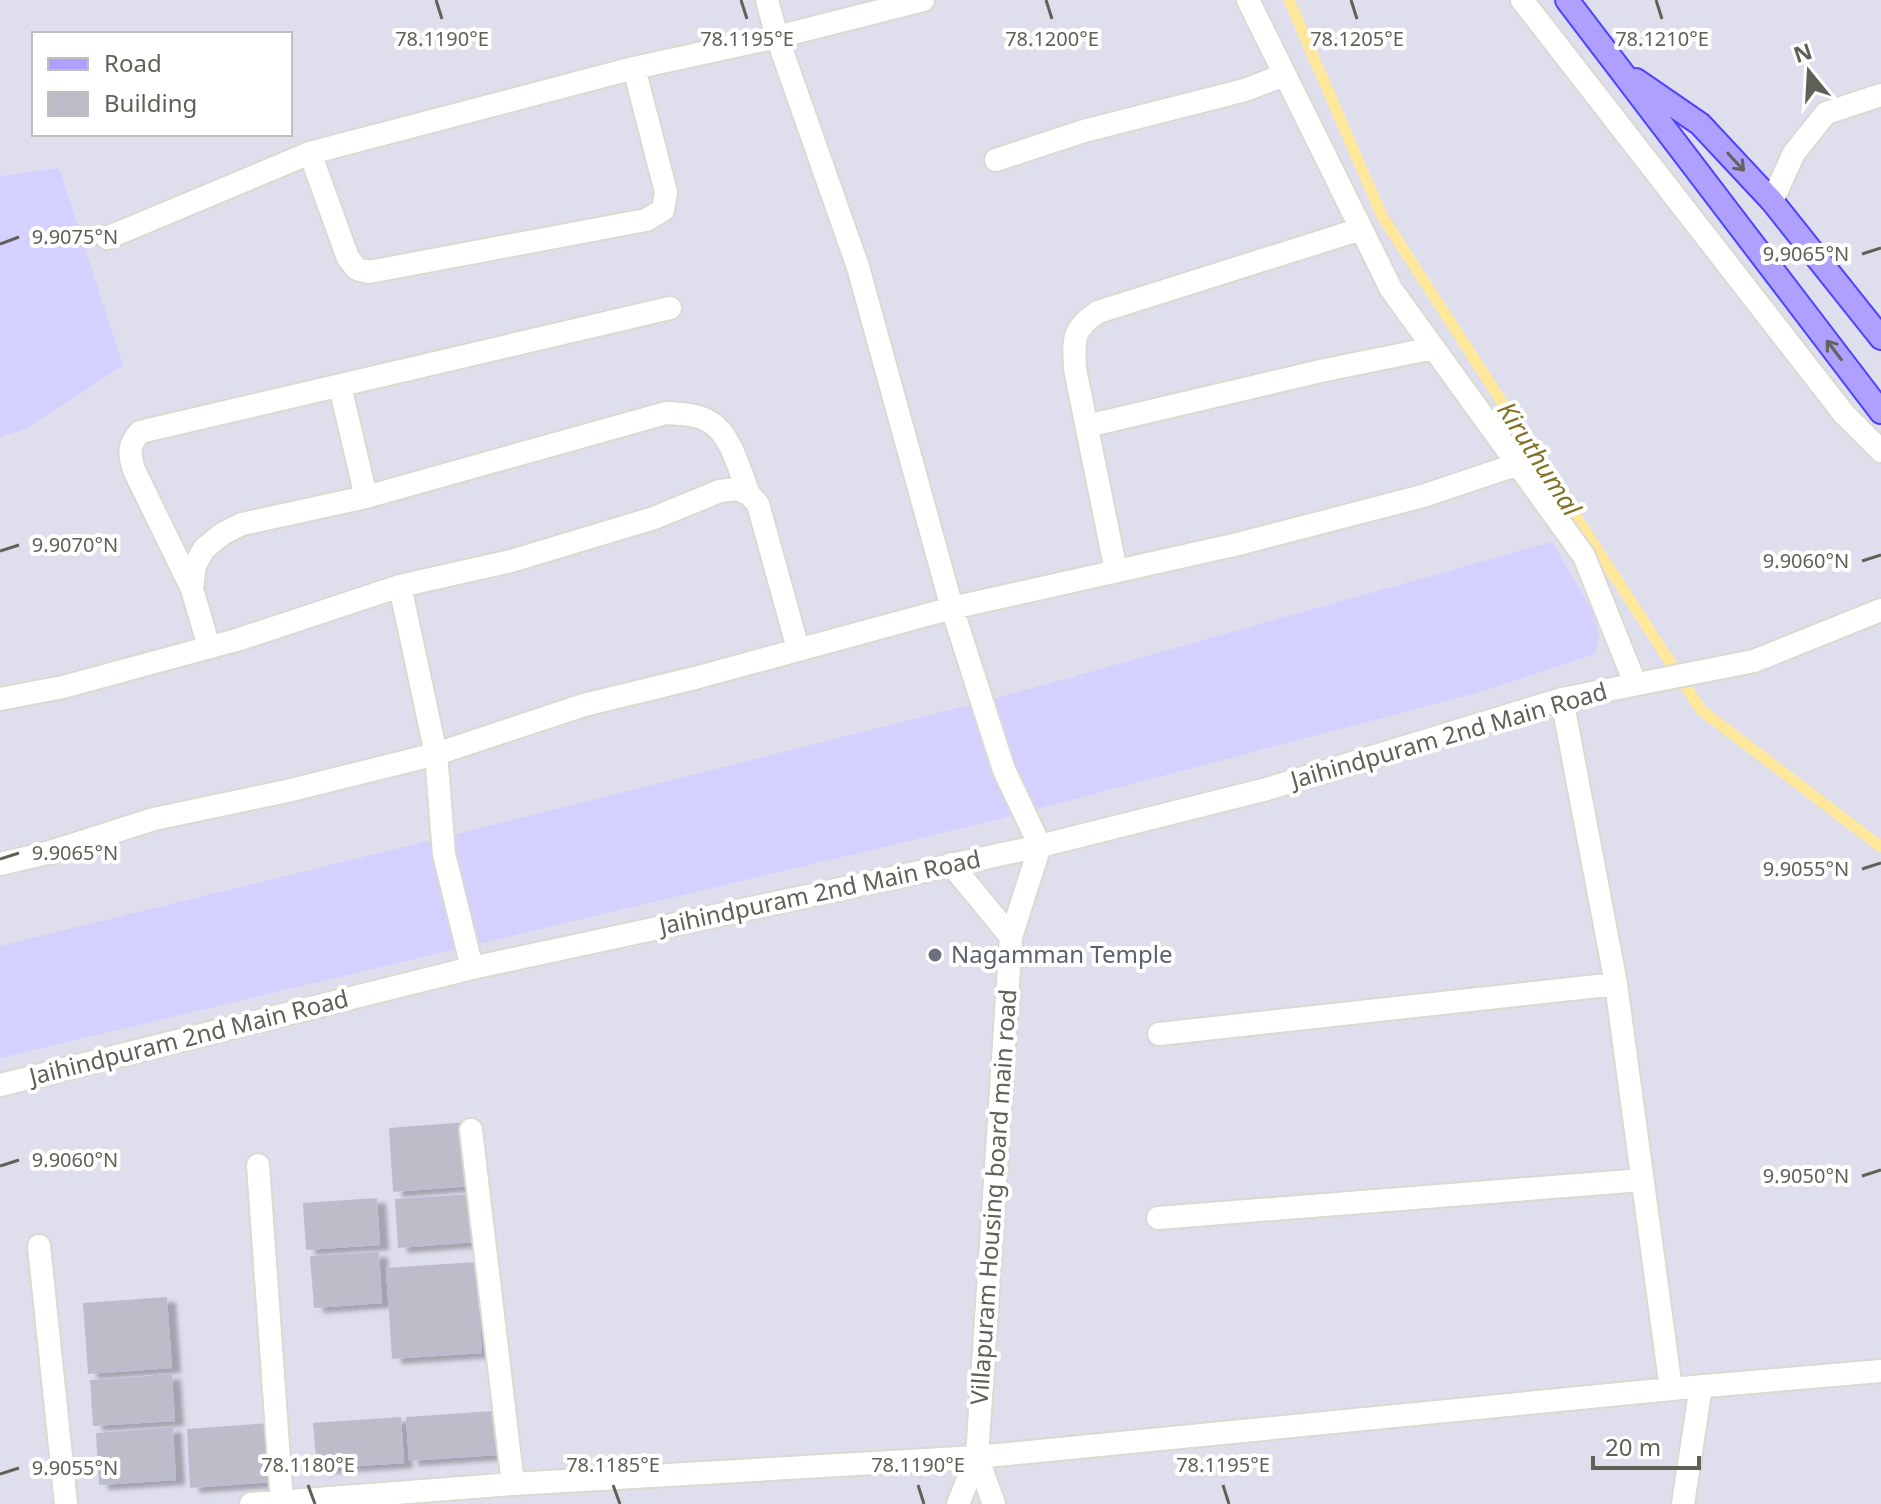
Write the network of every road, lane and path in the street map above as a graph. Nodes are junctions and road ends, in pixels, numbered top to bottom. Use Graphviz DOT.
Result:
graph roads {
  1 [pos="767,0"];
  2 [pos="923,0"];
  3 [pos="1248,0"];
  4 [pos="1522,0"];
  5 [pos="1567,0"];
  6 [pos="777,37"];
  7 [pos="634,68"];
  8 [pos="1621,69"];
  9 [pos="1284,75"];
  10 [pos="1881,95"];
  11 [pos="310,153"];
  12 [pos="996,160"];
  13 [pos="1772,201"];
  14 [pos="1361,229"];
  15 [pos="107,238"];
  16 [pos="670,308"];
  17 [pos="1881,338"];
  18 [pos="1434,348"];
  19 [pos="340,386"];
  20 [pos="1881,412"];
  21 [pos="1087,426"];
  22 [pos="1881,451"];
  23 [pos="1518,464"];
  24 [pos="749,494"];
  25 [pos="366,497"];
  26 [pos="1116,571"];
  27 [pos="400,586"];
  28 [pos="192,589"];
  29 [pos="952,608"];
  30 [pos="1881,610"];
  31 [pos="209,647"];
  32 [pos="798,649"];
  33 [pos="1635,683"];
  34 [pos="0,699"];
  35 [pos="1562,699"];
  36 [pos="436,754"];
  37 [pos="1040,846"];
  38 [pos="0,864"];
  39 [pos="951,864"];
  40 [pos="1011,937"];
  41 [pos="472,968"];
  42 [pos="1616,984"];
  43 [pos="1159,1034"];
  44 [pos="0,1085"];
  45 [pos="471,1130"];
  46 [pos="258,1165"];
  47 [pos="1642,1180"];
  48 [pos="1158,1218"];
  49 [pos="39,1246"];
  50 [pos="1881,1371"];
  51 [pos="1701,1386"];
  52 [pos="1671,1389"];
  53 [pos="977,1457"];
  54 [pos="513,1484"];
  55 [pos="282,1502"];
  56 [pos="66,1504"];
  57 [pos="251,1504"];
  58 [pos="958,1504"];
  59 [pos="994,1504"];
  60 [pos="1683,1504"];
  1 -- 6 [label="street"];
  2 -- 6 [label="street"];
  3 -- 9 [label="street"];
  4 -- 22 [label="street"];
  5 -- 8 [label="main road"];
  6 -- 7 [label="street"];
  6 -- 29 [label="street"];
  7 -- 11 [label="street"];
  7 -- 11 [label="street"];
  8 -- 13 [label="main road, one-way"];
  20 -- 8 [label="main road, one-way"];
  9 -- 12 [label="street"];
  9 -- 14 [label="street"];
  10 -- 13 [label="street"];
  11 -- 15 [label="street"];
  13 -- 17 [label="main road"];
  14 -- 18 [label="street"];
  14 -- 21 [label="street"];
  16 -- 19 [label="street"];
  18 -- 21 [label="street"];
  18 -- 23 [label="street"];
  19 -- 25 [label="street"];
  19 -- 28 [label="street"];
  21 -- 26 [label="street"];
  23 -- 26 [label="street"];
  23 -- 33 [label="street"];
  24 -- 25 [label="street"];
  24 -- 27 [label="street"];
  24 -- 32 [label="street"];
  25 -- 28 [label="street"];
  26 -- 29 [label="street"];
  27 -- 31 [label="street"];
  27 -- 36 [label="street"];
  28 -- 31 [label="street"];
  29 -- 32 [label="street"];
  29 -- 37 [label="street"];
  30 -- 33 [label="street, Jaihindpuram 2nd Main Road"];
  31 -- 34 [label="street"];
  32 -- 36 [label="street"];
  33 -- 35 [label="street, Jaihindpuram 2nd Main Road"];
  35 -- 37 [label="street, Jaihindpuram 2nd Main Road"];
  35 -- 42 [label="street"];
  36 -- 38 [label="street"];
  36 -- 41 [label="street"];
  37 -- 39 [label="street, Jaihindpuram 2nd Main Road"];
  37 -- 40 [label="street, Villapuram Housing board main road"];
  39 -- 40 [label="street"];
  39 -- 41 [label="street, Jaihindpuram 2nd Main Road"];
  40 -- 53 [label="street, Villapuram Housing board main road"];
  41 -- 44 [label="street, Jaihindpuram 2nd Main Road"];
  42 -- 43 [label="street"];
  42 -- 47 [label="street"];
  45 -- 54 [label="street"];
  46 -- 55 [label="street"];
  47 -- 48 [label="street"];
  47 -- 52 [label="street"];
  49 -- 56 [label="street"];
  50 -- 51 [label="street"];
  51 -- 52 [label="street"];
  51 -- 60 [label="street"];
  52 -- 53 [label="street"];
  53 -- 54 [label="street"];
  53 -- 58 [label="street, Villapuram Housing board main road"];
  53 -- 59 [label="street, Villapuram Housing board main road"];
  54 -- 55 [label="street"];
  55 -- 57 [label="street"];
}
